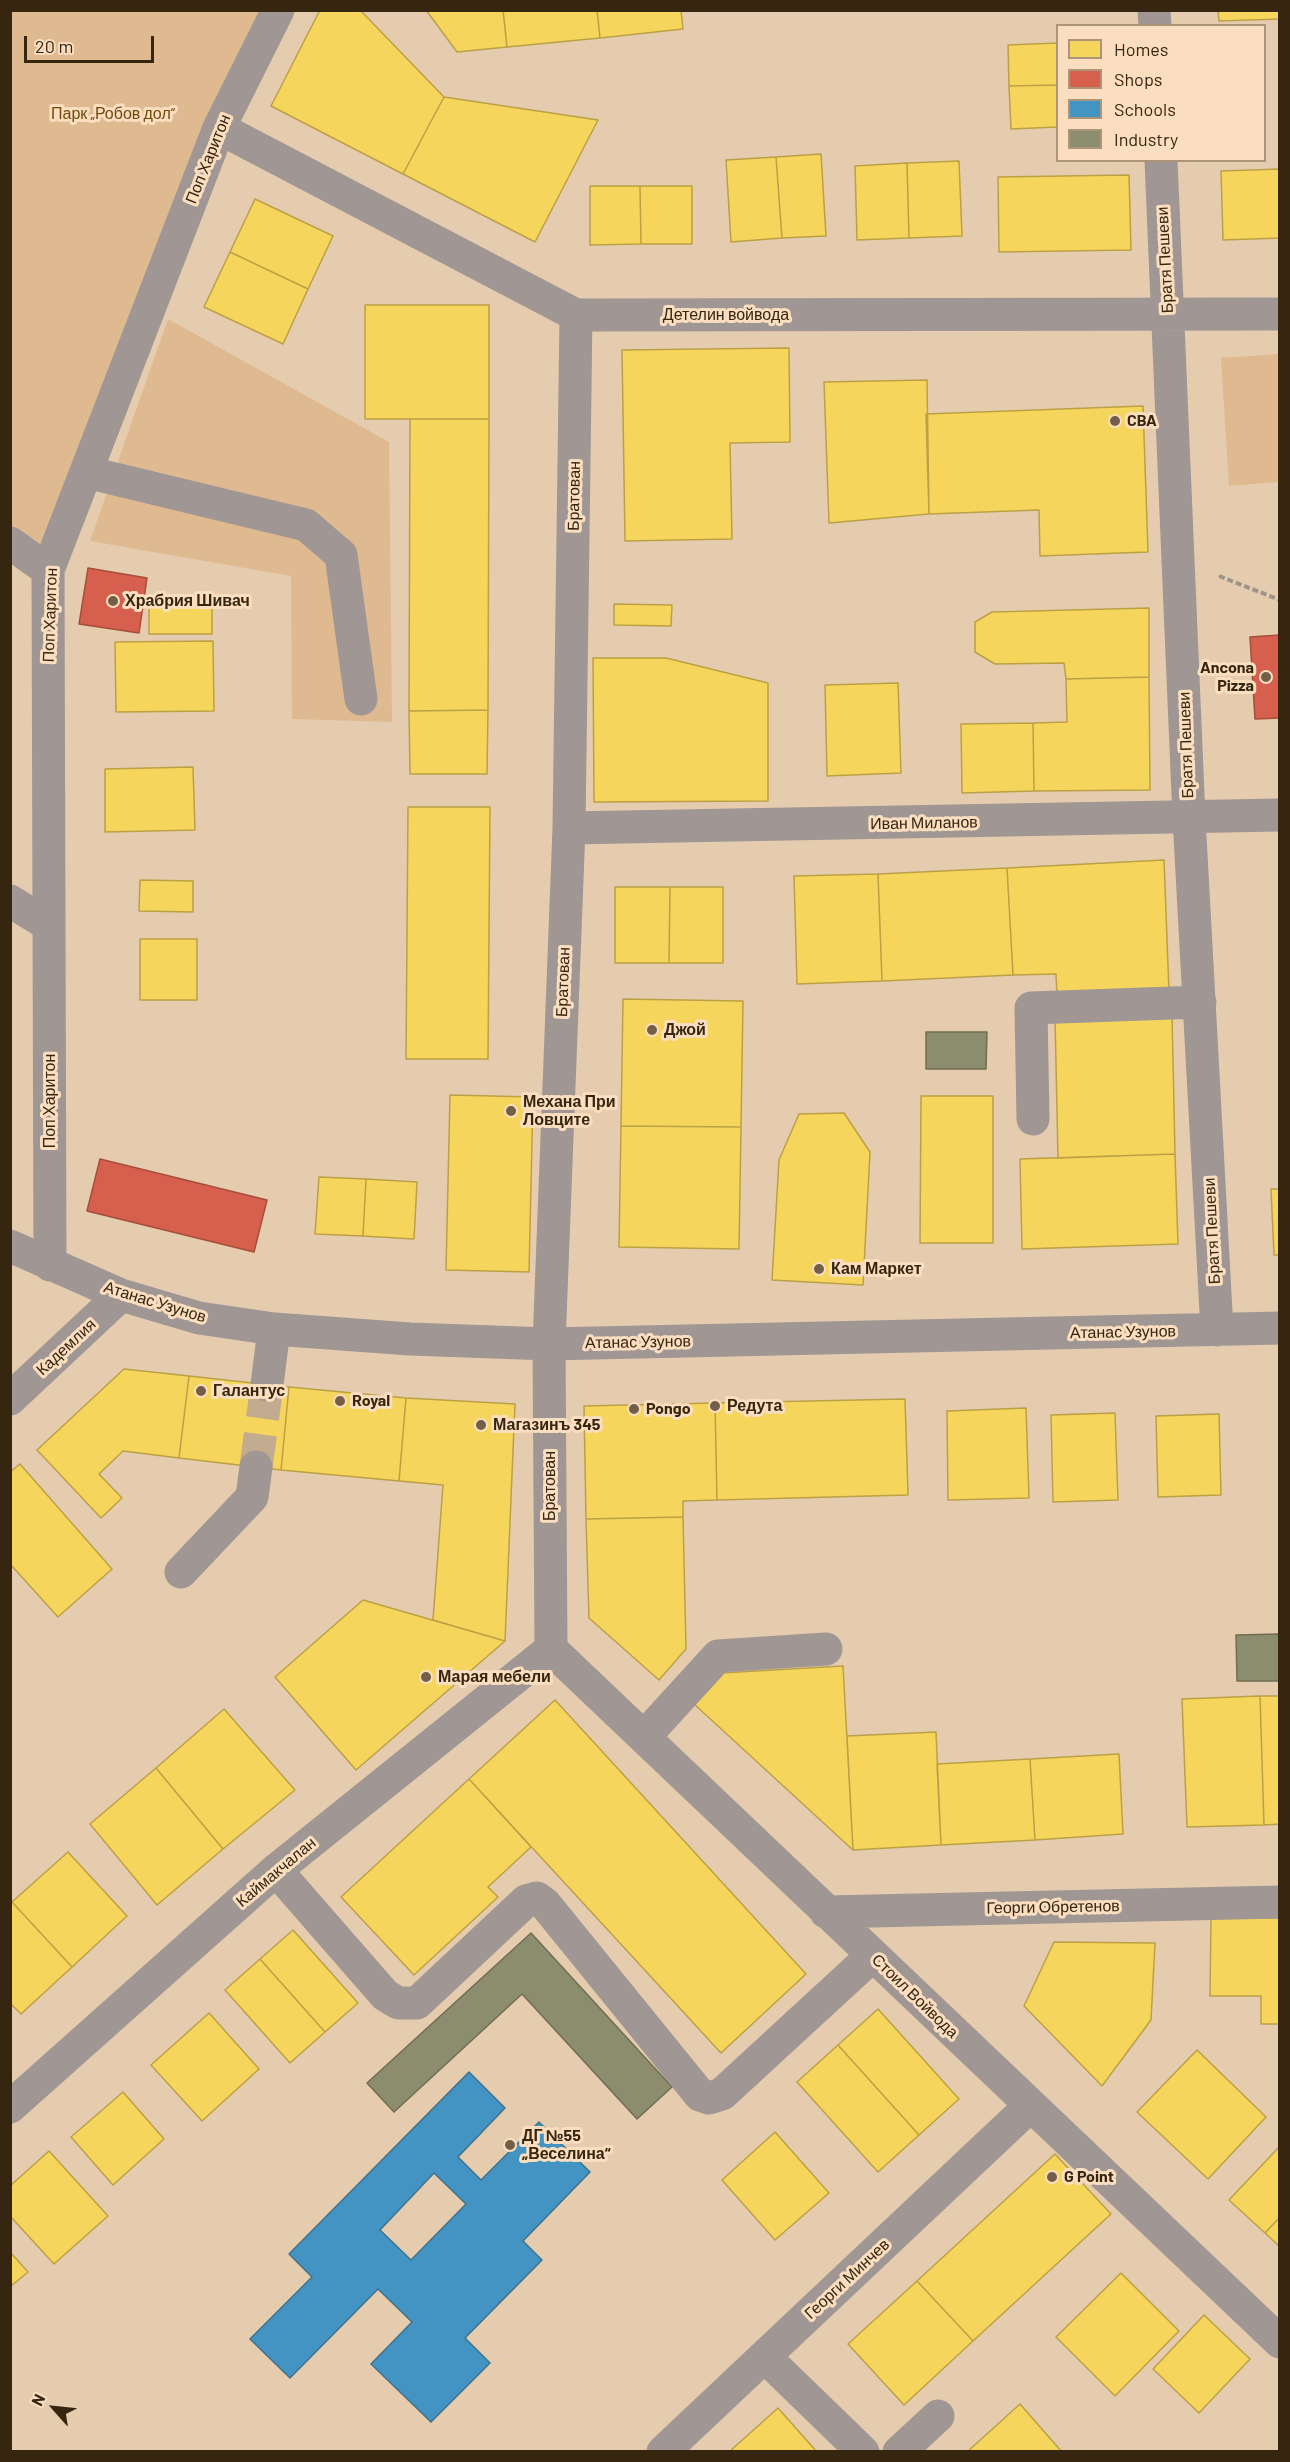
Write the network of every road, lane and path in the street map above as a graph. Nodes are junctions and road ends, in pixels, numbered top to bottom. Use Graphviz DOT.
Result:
graph roads {
  1 [pos="278,10"];
  2 [pos="219,128"];
  3 [pos="1161,162"];
  4 [pos="1280,314"];
  5 [pos="576,315"];
  6 [pos="1168,315"];
  7 [pos="86,472"];
  8 [pos="10,543"];
  9 [pos="1179,559"];
  10 [pos="48,570"];
  11 [pos="1280,600"];
  12 [pos="361,699"];
  13 [pos="1280,815"];
  14 [pos="1189,818"];
  15 [pos="569,828"];
  16 [pos="10,901"];
  17 [pos="49,925"];
  18 [pos="1200,1002"];
  19 [pos="1033,1119"];
  20 [pos="10,1246"];
  21 [pos="50,1265"];
  22 [pos="121,1295"];
  23 [pos="1280,1328"];
  24 [pos="274,1329"];
  25 [pos="1217,1330"];
  26 [pos="549,1344"];
  27 [pos="267,1385"];
  28 [pos="10,1399"];
  29 [pos="256,1467"];
  30 [pos="181,1572"];
  31 [pos="551,1649"];
  32 [pos="826,1649"];
  33 [pos="644,1737"];
  34 [pos="276,1870"];
  35 [pos="1280,1902"];
  36 [pos="826,1912"];
  37 [pos="872,1956"];
  38 [pos="1030,2106"];
  39 [pos="10,2107"];
  40 [pos="1280,2342"];
  41 [pos="765,2357"];
  42 [pos="938,2416"];
  43 [pos="663,2451"];
  44 [pos="863,2451"];
  45 [pos="899,2451"];
  1 -- 2 [label="street, Поп Харитон"];
  2 -- 5 [label="street, Детелин войвода"];
  2 -- 7 [label="street, Поп Харитон"];
  3 -- 6 [label="street, Братя Пешеви"];
  4 -- 6 [label="street, Детелин войвода"];
  5 -- 6 [label="street, Детелин войвода"];
  5 -- 15 [label="street, Братован"];
  6 -- 9 [label="street, Братя Пешеви"];
  7 -- 10 [label="street, Поп Харитон"];
  7 -- 12 [label="street"];
  8 -- 10 [label="street"];
  9 -- 11 [label="path"];
  9 -- 14 [label="street, Братя Пешеви"];
  10 -- 17 [label="street, Поп Харитон"];
  13 -- 14 [label="street, Иван Миланов"];
  14 -- 15 [label="street, Иван Миланов"];
  14 -- 18 [label="street, Братя Пешеви"];
  15 -- 26 [label="street, Братован"];
  16 -- 17 [label="street"];
  17 -- 21 [label="street, Поп Харитон"];
  18 -- 19 [label="street"];
  18 -- 25 [label="street, Братя Пешеви"];
  20 -- 21 [label="street, Атанас Узунов"];
  21 -- 22 [label="street, Атанас Узунов"];
  22 -- 24 [label="street, Атанас Узунов"];
  22 -- 28 [label="street, Кадемлия"];
  23 -- 25 [label="street, Атанас Узунов"];
  24 -- 26 [label="street, Атанас Узунов"];
  24 -- 27 [label="street"];
  25 -- 26 [label="street, Атанас Узунов"];
  26 -- 31 [label="street, Братован"];
  29 -- 30 [label="street"];
  31 -- 33 [label="street, Стоил Войвода"];
  31 -- 34 [label="street, Каймакчалан"];
  32 -- 33 [label="street"];
  33 -- 36 [label="street, Стоил Войвода"];
  34 -- 37 [label="street"];
  34 -- 39 [label="street, Каймакчалан"];
  35 -- 36 [label="street, Георги Обретенов"];
  36 -- 37 [label="street, Стоил Войвода"];
  37 -- 38 [label="street, Стоил Войвода"];
  38 -- 40 [label="street, Стоил Войвода"];
  38 -- 41 [label="street, Георги Минчев"];
  41 -- 43 [label="street, Георги Минчев"];
  41 -- 44 [label="street"];
  42 -- 45 [label="street"];
}
